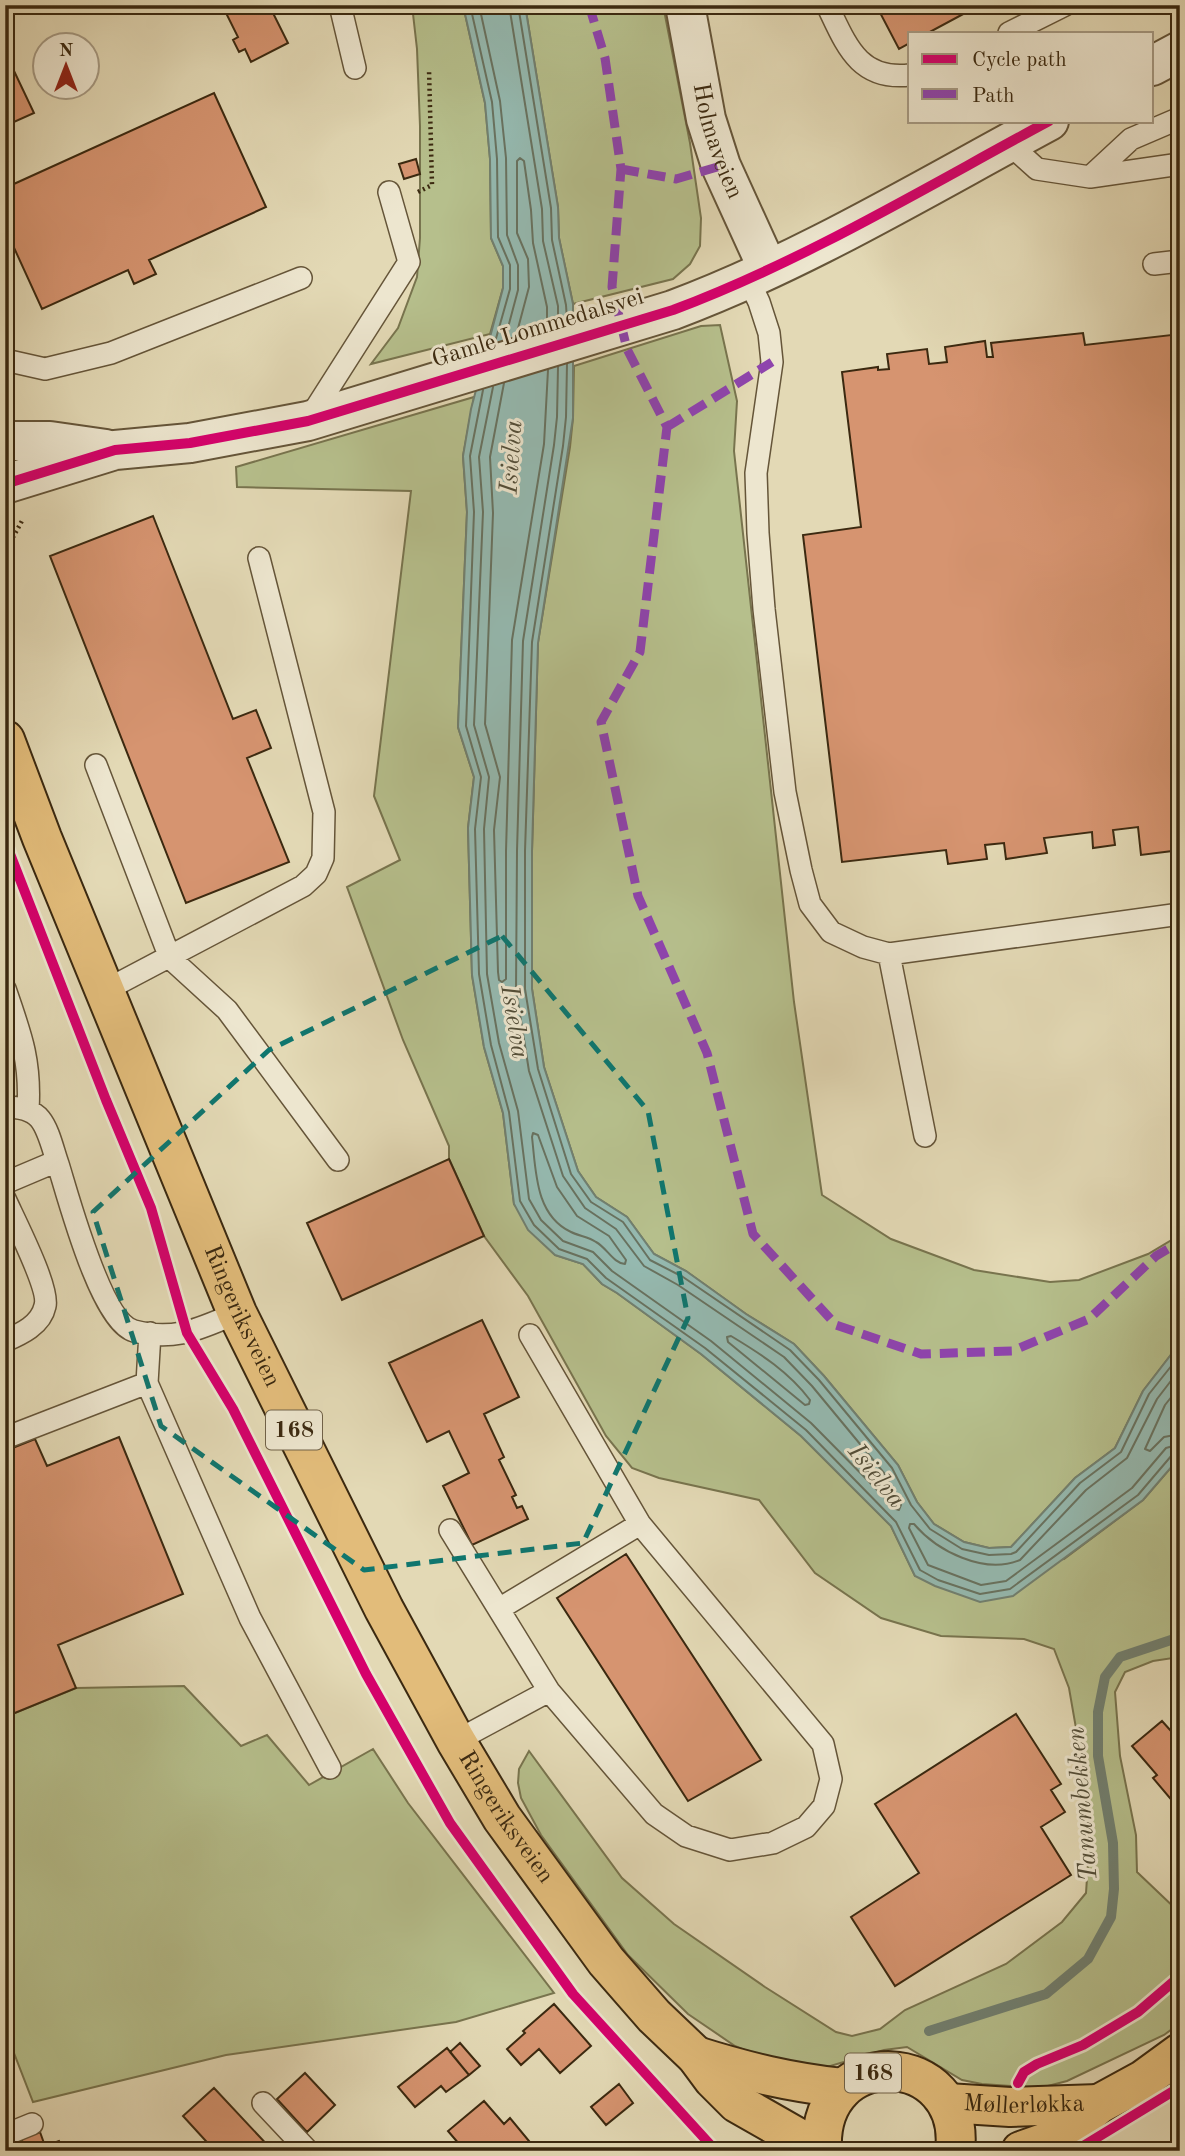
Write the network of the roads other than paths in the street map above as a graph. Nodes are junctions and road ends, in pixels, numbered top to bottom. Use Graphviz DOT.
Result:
graph roads {
  1 [pos="341,5"];
  2 [pos="685,5"];
  3 [pos="827,5"];
  4 [pos="1065,5"];
  5 [pos="1011,32"];
  6 [pos="1180,51"];
  7 [pos="1154,65"];
  8 [pos="355,68"];
  9 [pos="908,75"];
  10 [pos="1180,118"];
  11 [pos="1047,122"];
  12 [pos="1008,143"];
  13 [pos="1180,164"];
  14 [pos="1090,177"];
  15 [pos="391,199"];
  16 [pos="1180,261"];
  17 [pos="1154,264"];
  18 [pos="758,274"];
  19 [pos="301,278"];
  20 [pos="5,360"];
  21 [pos="308,421"];
  22 [pos="5,441"];
  23 [pos="115,450"];
  24 [pos="16,498"];
  25 [pos="259,558"];
  26 [pos="5,740"];
  27 [pos="96,765"];
  28 [pos="1180,914"];
  29 [pos="889,954"];
  30 [pos="170,958"];
  31 [pos="5,989"];
  32 [pos="104,991"];
  33 [pos="5,1107"];
  34 [pos="28,1110"];
  35 [pos="925,1136"];
  36 [pos="338,1160"];
  37 [pos="57,1161"];
  38 [pos="5,1184"];
  39 [pos="5,1199"];
  40 [pos="237,1312"];
  41 [pos="150,1332"];
  42 [pos="530,1335"];
  43 [pos="5,1340"];
  44 [pos="147,1383"];
  45 [pos="5,1438"];
  46 [pos="640,1524"];
  47 [pos="450,1530"];
  48 [pos="499,1609"];
  49 [pos="549,1690"];
  50 [pos="456,1741"];
  51 [pos="330,1768"];
  52 [pos="1180,2053"];
  53 [pos="696,2056"];
  54 [pos="842,2088"];
  55 [pos="262,2103"];
  56 [pos="947,2103"];
  57 [pos="1099,2104"];
  58 [pos="32,2124"];
  59 [pos="5,2135"];
  60 [pos="308,2151"];
  61 [pos="822,2151"];
  62 [pos="956,2151"];
  63 [pos="1021,2151"];
  1 -- 8 [label="lane"];
  2 -- 18 [label="street, Holmaveien"];
  3 -- 9 [label="lane"];
  4 -- 5 [label="lane"];
  6 -- 7 [label="street"];
  10 -- 14 [label="lane"];
  11 -- 12 [label="street, Gamle Lommedalsvei"];
  12 -- 14 [label="lane"];
  12 -- 18 [label="street, Gamle Lommedalsvei"];
  13 -- 14 [label="lane"];
  15 -- 21 [label="lane"];
  16 -- 17 [label="lane"];
  18 -- 21 [label="street, Gamle Lommedalsvei"];
  18 -- 29 [label="lane"];
  19 -- 20 [label="lane"];
  21 -- 23 [label="street, Gamle Lommedalsvei"];
  22 -- 23 [label="street, Gamle Lommedalsvei"];
  23 -- 24 [label="street, Gamle Lommedalsvei"];
  25 -- 30 [label="lane"];
  26 -- 32 [label="main road, Ringeriksveien / 168"];
  27 -- 30 [label="lane"];
  28 -- 29 [label="lane"];
  29 -- 35 [label="lane"];
  30 -- 32 [label="lane"];
  30 -- 36 [label="lane"];
  31 -- 34 [label="lane"];
  32 -- 40 [label="main road, Ringeriksveien / 168"];
  33 -- 34 [label="lane"];
  34 -- 37 [label="lane"];
  37 -- 38 [label="lane"];
  37 -- 41 [label="lane"];
  39 -- 43 [label="lane"];
  40 -- 41 [label="lane"];
  40 -- 50 [label="main road, Ringeriksveien / 168"];
  41 -- 44 [label="lane"];
  42 -- 46 [label="lane"];
  44 -- 45 [label="lane"];
  44 -- 51 [label="lane"];
  46 -- 48 [label="lane"];
  46 -- 49 [label="lane"];
  47 -- 48 [label="lane"];
  48 -- 49 [label="lane"];
  49 -- 50 [label="lane"];
  50 -- 53 [label="main road, Ringeriksveien / 168"];
  52 -- 57 [label="main road, Møllerløkka"];
  53 -- 54 [label="main road, Ringeriksveien / 168"];
  53 -- 61 [label="main road, Ringeriksveien / 168"];
  54 -- 56 [label="main road, 168"];
  54 -- 61 [label="main road, 168"];
  55 -- 60 [label="lane"];
  56 -- 57 [label="main road, Møllerløkka"];
  56 -- 62 [label="main road, 168"];
  57 -- 63 [label="main road, Møllerløkka"];
  58 -- 59 [label="lane"];
}
